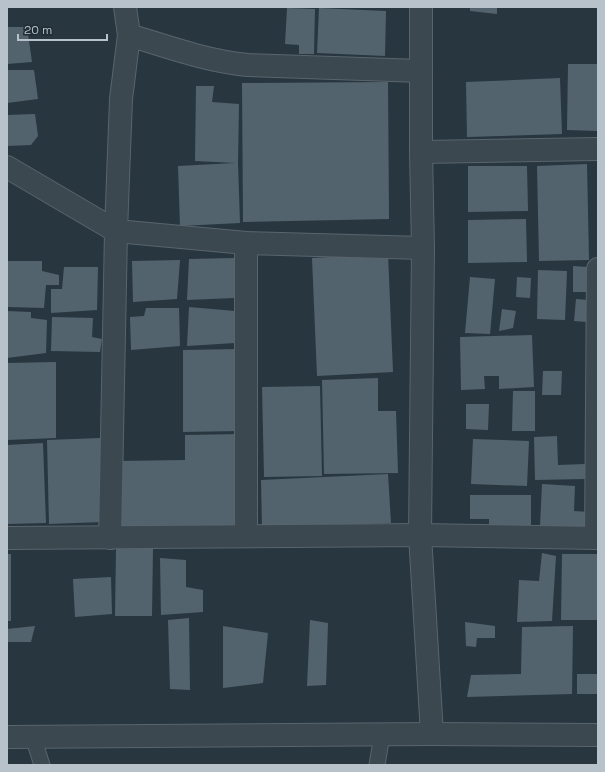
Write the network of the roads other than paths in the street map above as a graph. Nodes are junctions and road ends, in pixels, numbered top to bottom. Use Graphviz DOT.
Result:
graph roads {
  1 [pos="125,7"];
  2 [pos="421,7"];
  3 [pos="129,35"];
  4 [pos="421,71"];
  5 [pos="598,148"];
  6 [pos="421,152"];
  7 [pos="7,167"];
  8 [pos="116,231"];
  9 [pos="246,243"];
  10 [pos="423,248"];
  11 [pos="598,269"];
  12 [pos="420,535"];
  13 [pos="246,536"];
  14 [pos="7,538"];
  15 [pos="110,538"];
  16 [pos="597,538"];
  17 [pos="432,734"];
  18 [pos="382,735"];
  19 [pos="598,735"];
  20 [pos="7,737"];
  21 [pos="33,737"];
  22 [pos="42,765"];
  23 [pos="377,765"];
  1 -- 3 [label="street"];
  2 -- 4 [label="street"];
  3 -- 4 [label="street"];
  3 -- 8 [label="street"];
  4 -- 6 [label="street"];
  5 -- 6 [label="street"];
  6 -- 10 [label="street"];
  7 -- 8 [label="street"];
  8 -- 9 [label="street"];
  8 -- 15 [label="street"];
  9 -- 10 [label="street"];
  9 -- 13 [label="street"];
  10 -- 12 [label="street"];
  11 -- 16 [label="street"];
  12 -- 13 [label="street"];
  12 -- 16 [label="street"];
  12 -- 17 [label="street"];
  13 -- 15 [label="street"];
  14 -- 15 [label="street"];
  17 -- 18 [label="street"];
  17 -- 19 [label="street"];
  18 -- 21 [label="street"];
  18 -- 23 [label="lane"];
  20 -- 21 [label="street"];
  21 -- 22 [label="lane"];
}
